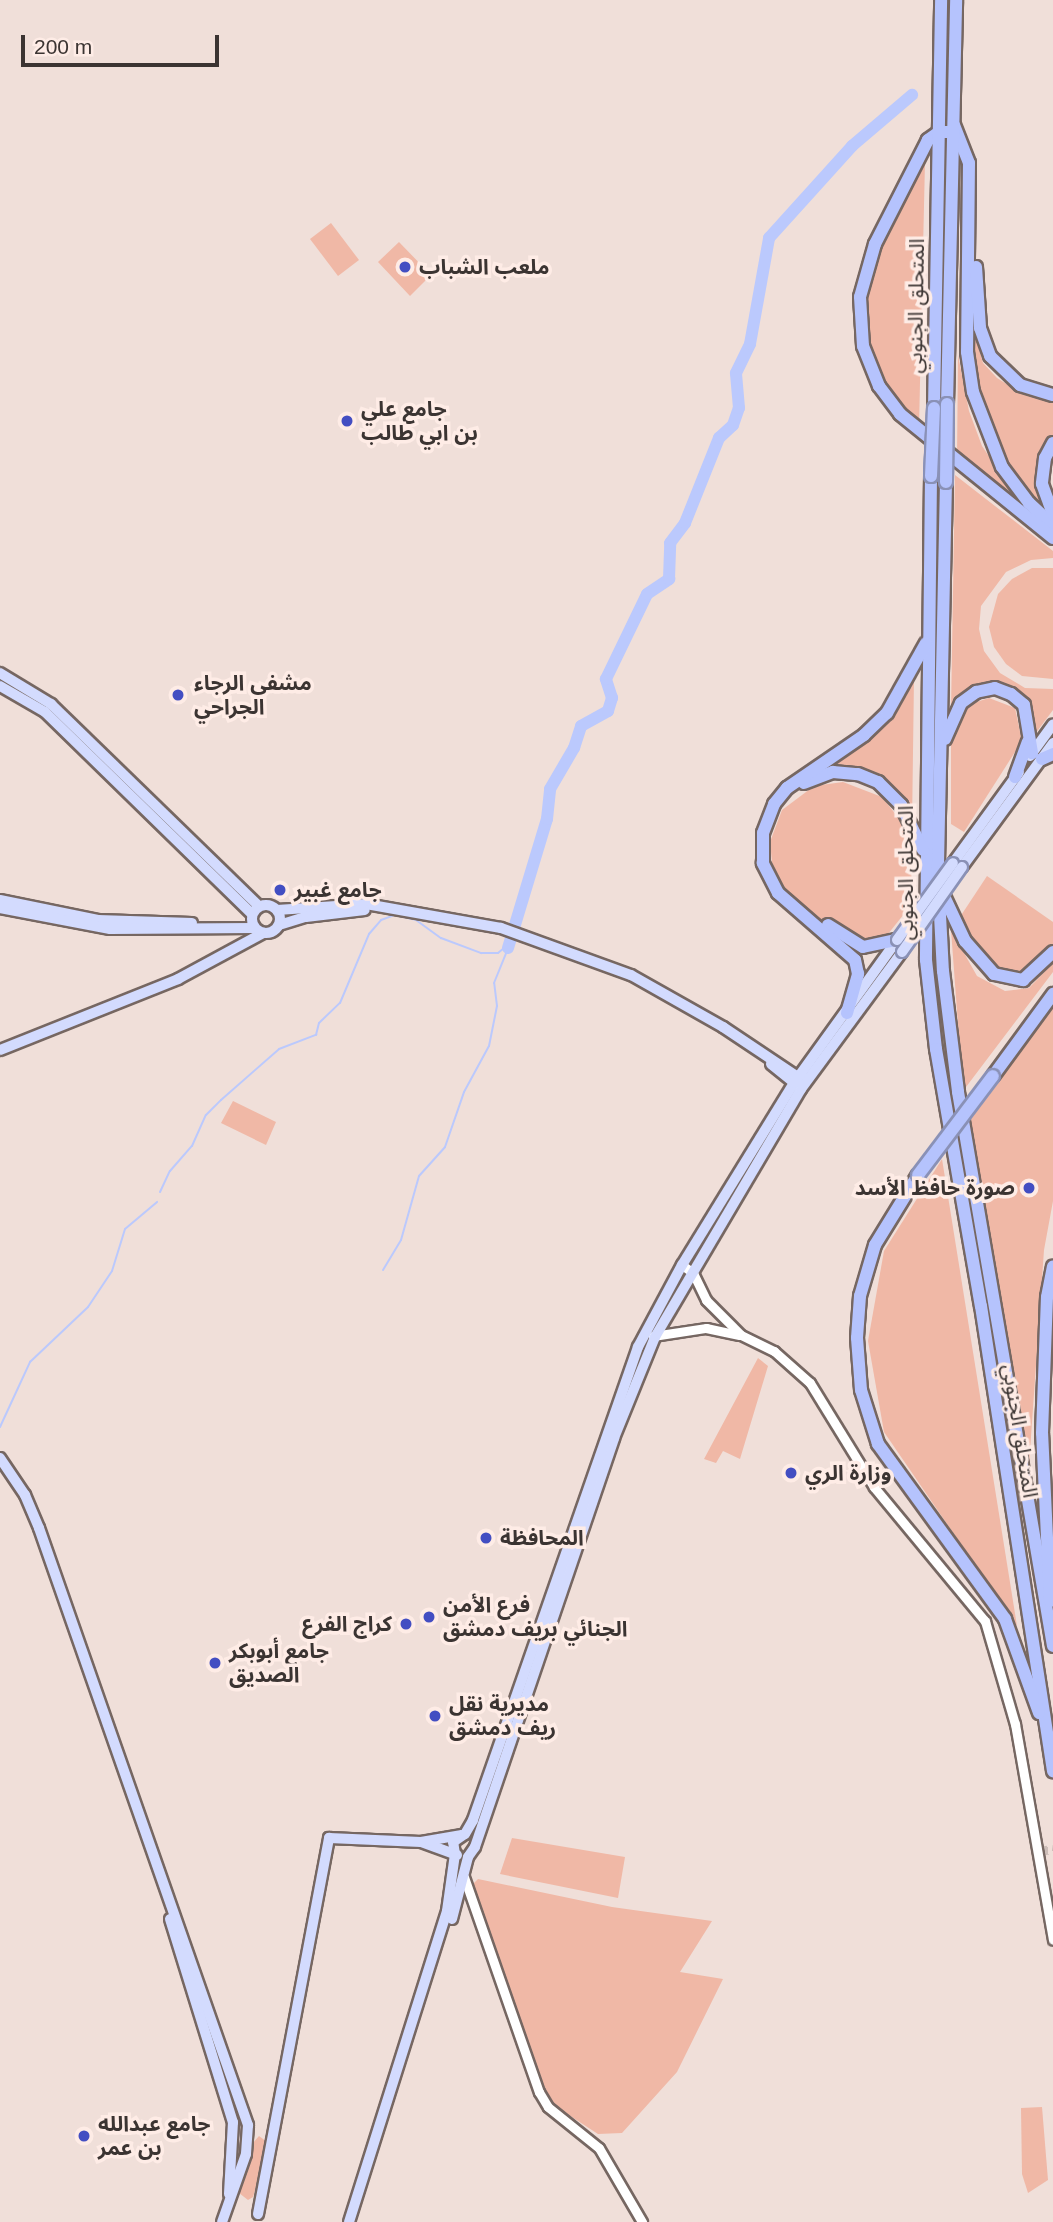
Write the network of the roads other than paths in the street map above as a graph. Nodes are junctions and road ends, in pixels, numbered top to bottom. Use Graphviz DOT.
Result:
graph roads {
  1 [pos="941,0"];
  2 [pos="956,0"];
  3 [pos="954,128"];
  4 [pos="939,132"];
  5 [pos="969,234"];
  6 [pos="1053,395"];
  7 [pos="1053,443"];
  8 [pos="1053,515"];
  9 [pos="1053,525"];
  10 [pos="1053,538"];
  11 [pos="928,639"];
  12 [pos="0,673"];
  13 [pos="0,686"];
  14 [pos="1053,724"];
  15 [pos="1031,731"];
  16 [pos="1053,743"];
  17 [pos="940,749"];
  18 [pos="1042,755"];
  19 [pos="1015,777"];
  20 [pos="797,784"];
  21 [pos="924,851"];
  22 [pos="957,865"];
  23 [pos="938,877"];
  24 [pos="0,900"];
  25 [pos="0,908"];
  26 [pos="277,910"];
  27 [pos="256,921"];
  28 [pos="279,925"];
  29 [pos="500,931"];
  30 [pos="899,946"];
  31 [pos="1053,952"];
  32 [pos="868,991"];
  33 [pos="1053,994"];
  34 [pos="847,1013"];
  35 [pos="0,1050"];
  36 [pos="800,1083"];
  37 [pos="767,1135"];
  38 [pos="682,1265"];
  39 [pos="1053,1266"];
  40 [pos="693,1273"];
  41 [pos="741,1335"];
  42 [pos="650,1336"];
  43 [pos="0,1458"];
  44 [pos="1049,1626"];
  45 [pos="1053,1646"];
  46 [pos="1048,1737"];
  47 [pos="1053,1771"];
  48 [pos="462,1835"];
  49 [pos="421,1842"];
  50 [pos="475,1842"];
  51 [pos="455,1854"];
  52 [pos="468,1857"];
  53 [pos="464,1877"];
  54 [pos="1053,1940"];
  55 [pos="258,2214"];
  56 [pos="222,2222"];
  57 [pos="349,2222"];
  58 [pos="356,2222"];
  59 [pos="642,2222"];
  1 -- 4 [label="highway, المتحلق الجنوبي"];
  2 -- 3 [label="highway, المتحلق الجنوبي"];
  3 -- 4 [label="highway"];
  3 -- 5 [label="highway"];
  3 -- 17 [label="highway, المتحلق الجنوبي, bridge"];
  4 -- 10 [label="highway"];
  4 -- 11 [label="highway, المتحلق الجنوبي, bridge"];
  5 -- 6 [label="highway"];
  5 -- 9 [label="highway"];
  7 -- 8 [label="highway"];
  11 -- 20 [label="highway"];
  11 -- 21 [label="highway, المتحلق الجنوبي"];
  12 -- 27 [label="main road"];
  13 -- 27 [label="main road"];
  14 -- 18 [label="main road"];
  15 -- 17 [label="highway"];
  15 -- 18 [label="highway"];
  15 -- 19 [label="highway"];
  16 -- 18 [label="main road"];
  17 -- 23 [label="highway, المتحلق الجنوبي"];
  18 -- 19 [label="main road"];
  18 -- 22 [label="main road"];
  19 -- 22 [label="main road"];
  20 -- 21 [label="highway"];
  20 -- 30 [label="highway"];
  20 -- 34 [label="highway"];
  21 -- 46 [label="highway, المتحلق الجنوبي"];
  22 -- 30 [label="main road, bridge"];
  23 -- 31 [label="highway"];
  23 -- 44 [label="highway, المتحلق الجنوبي"];
  24 -- 27 [label="main road"];
  25 -- 27 [label="main road"];
  26 -- 27 [label="main road"];
  26 -- 28 [label="main road"];
  26 -- 29 [label="main road"];
  27 -- 28 [label="main road"];
  27 -- 35 [label="main road"];
  28 -- 29 [label="main road"];
  29 -- 36 [label="main road"];
  30 -- 32 [label="main road"];
  32 -- 34 [label="main road"];
  32 -- 36 [label="main road"];
  33 -- 46 [label="highway, bridge"];
  34 -- 36 [label="main road"];
  36 -- 37 [label="main road"];
  37 -- 38 [label="main road"];
  37 -- 40 [label="main road"];
  38 -- 40 [label="street"];
  38 -- 42 [label="main road"];
  39 -- 44 [label="highway"];
  40 -- 41 [label="street"];
  40 -- 42 [label="main road"];
  41 -- 42 [label="street"];
  41 -- 54 [label="street"];
  42 -- 48 [label="main road"];
  42 -- 50 [label="main road"];
  43 -- 56 [label="main road"];
  44 -- 45 [label="highway, المتحلق الجنوبي"];
  46 -- 47 [label="highway"];
  48 -- 49 [label="main road"];
  48 -- 50 [label="main road"];
  48 -- 51 [label="main road"];
  49 -- 51 [label="main road"];
  49 -- 55 [label="main road"];
  50 -- 52 [label="main road"];
  51 -- 52 [label="main road"];
  51 -- 57 [label="main road"];
  52 -- 53 [label="main road"];
  53 -- 58 [label="main road"];
  53 -- 59 [label="street"];
}
